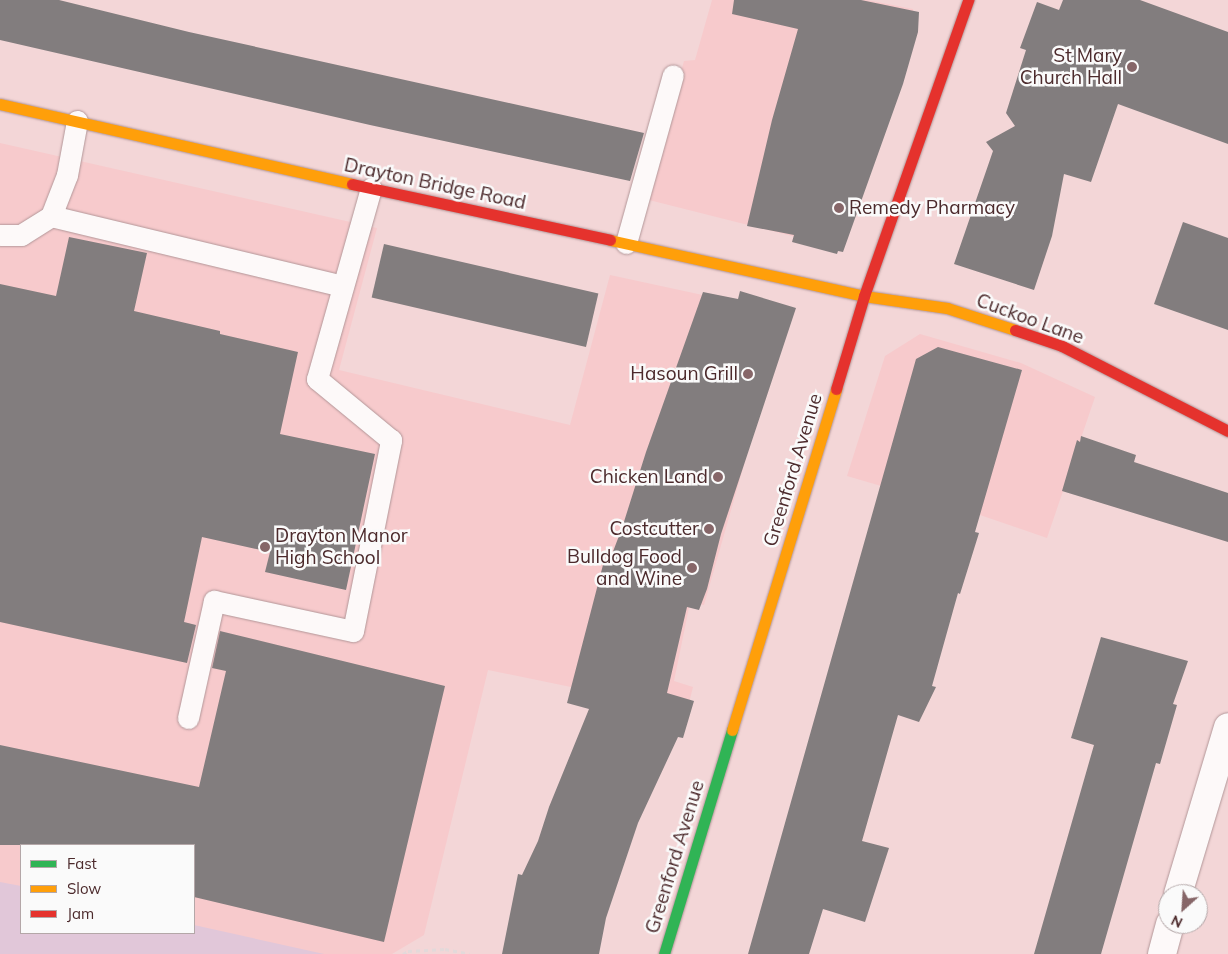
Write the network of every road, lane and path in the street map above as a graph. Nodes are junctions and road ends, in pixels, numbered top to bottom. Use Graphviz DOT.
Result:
graph roads {
  1 [pos="968,0"];
  2 [pos="673,75"];
  3 [pos="0,104"];
  4 [pos="77,121"];
  5 [pos="371,188"];
  6 [pos="50,216"];
  7 [pos="0,235"];
  8 [pos="626,243"];
  9 [pos="343,286"];
  10 [pos="864,296"];
  11 [pos="1228,431"];
  12 [pos="188,718"];
  13 [pos="1228,728"];
  14 [pos="1181,884"];
  15 [pos="1167,934"];
  16 [pos="402,954"];
  17 [pos="470,954"];
  18 [pos="664,954"];
  19 [pos="1162,954"];
  1 -- 10 [label="street, Greenford Avenue"];
  2 -- 8 [label="lane"];
  3 -- 4 [label="street, Drayton Bridge Road"];
  4 -- 5 [label="street, Drayton Bridge Road"];
  4 -- 6 [label="lane"];
  5 -- 8 [label="street, Drayton Bridge Road"];
  5 -- 9 [label="lane"];
  6 -- 7 [label="lane"];
  6 -- 9 [label="lane"];
  8 -- 10 [label="street, Drayton Bridge Road"];
  9 -- 12 [label="lane"];
  10 -- 11 [label="street, Cuckoo Lane"];
  10 -- 18 [label="street, Greenford Avenue"];
  13 -- 14 [label="street"];
  15 -- 19 [label="street"];
  16 -- 17 [label="path"];
}
